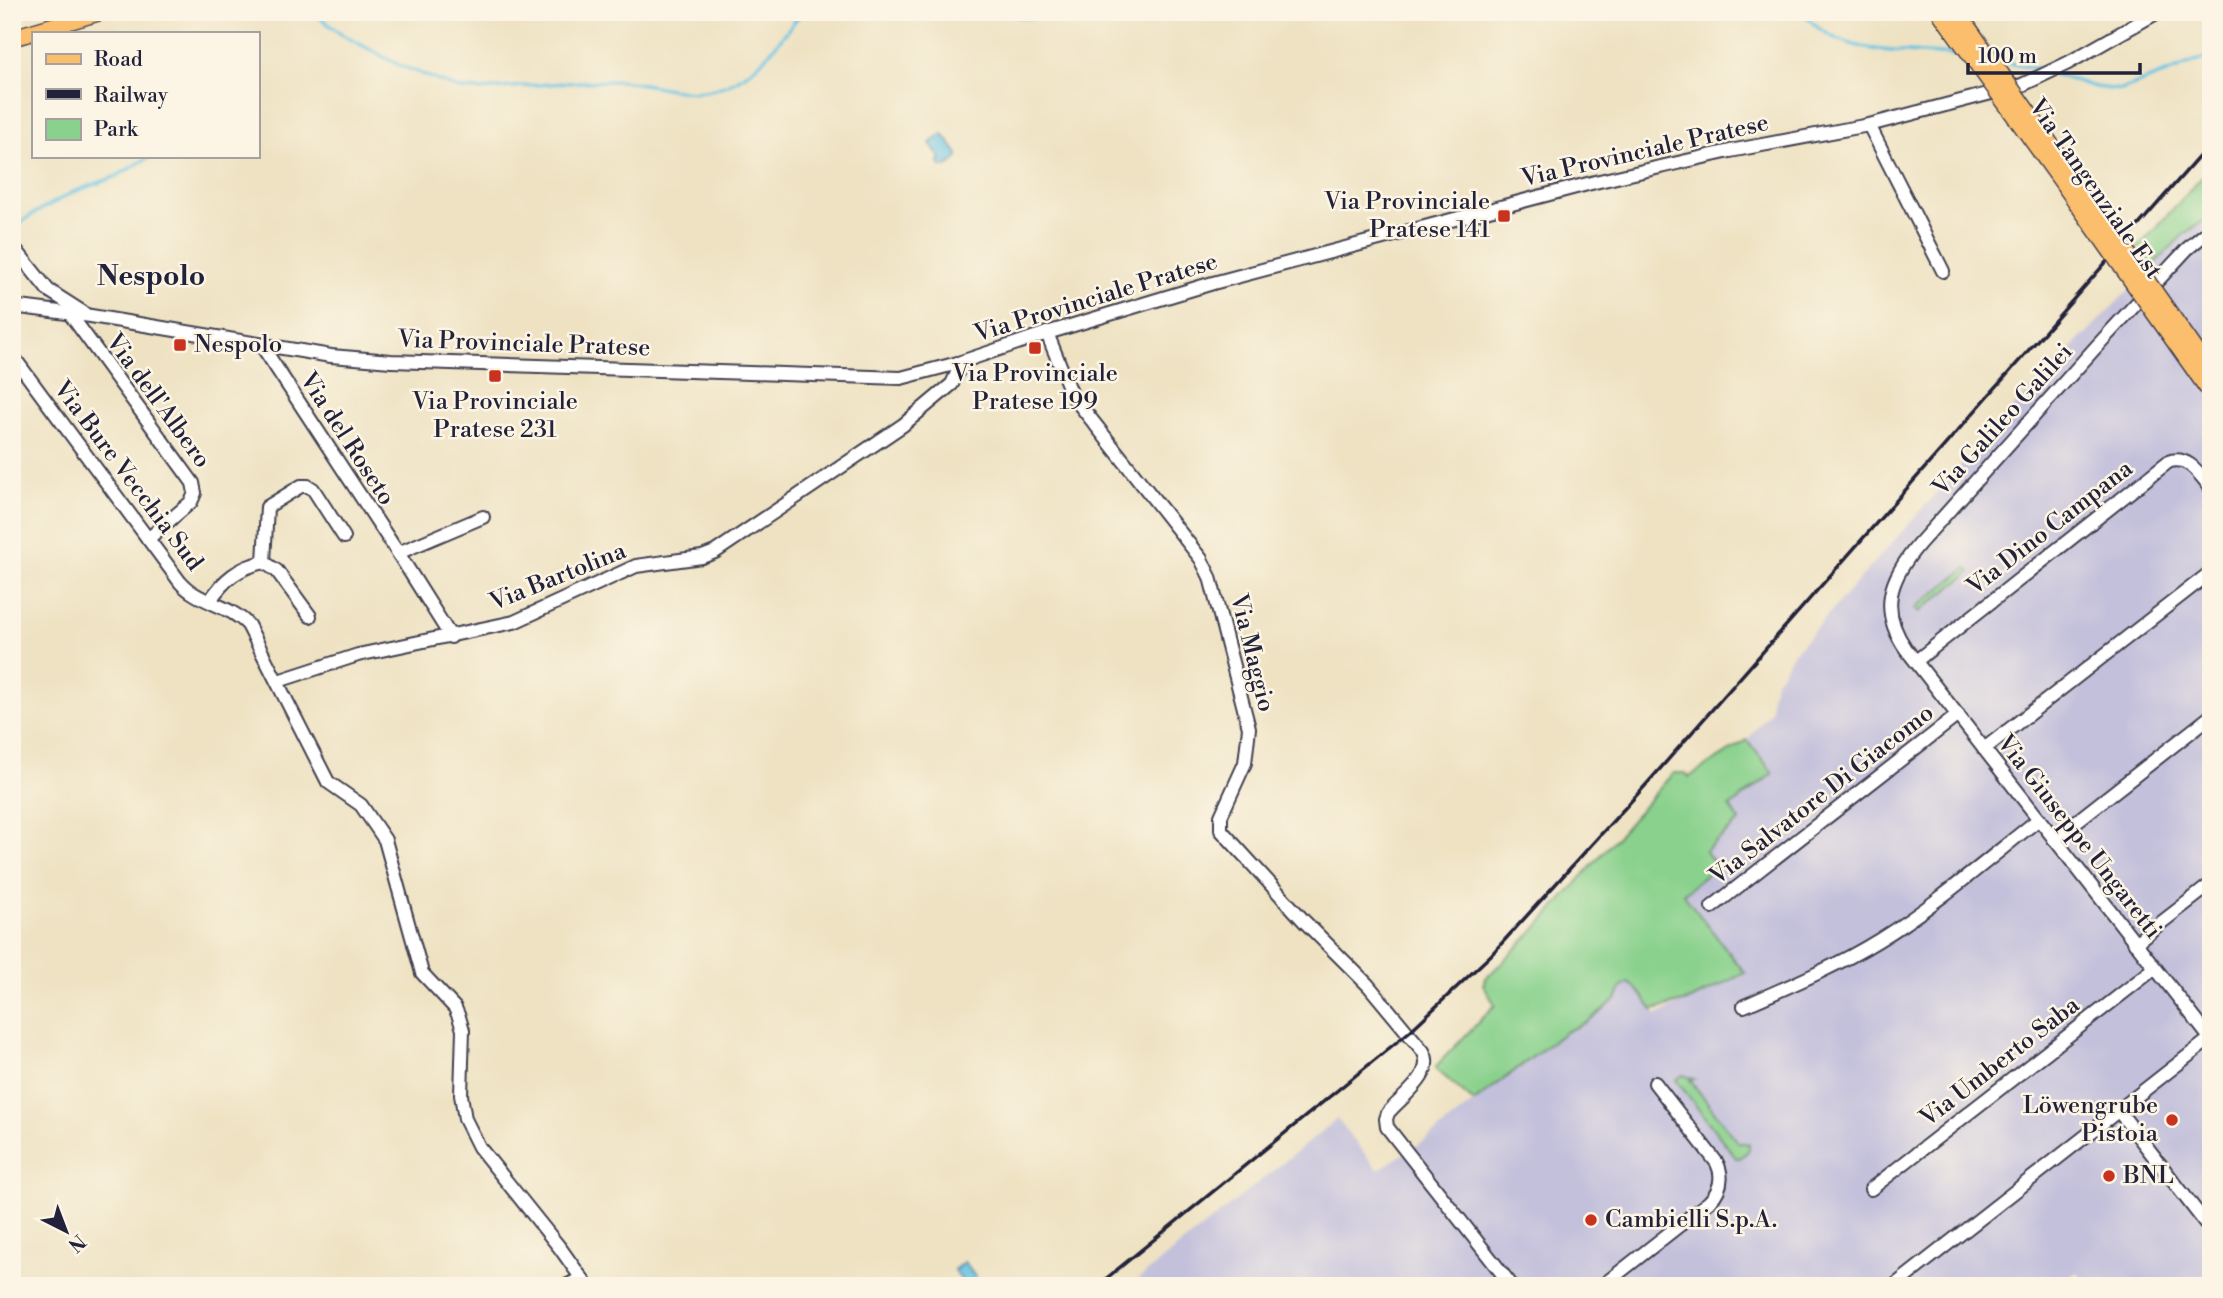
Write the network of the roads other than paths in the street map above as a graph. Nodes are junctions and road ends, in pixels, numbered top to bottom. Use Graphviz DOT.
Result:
graph roads {
  1 [pos="100,12"];
  2 [pos="1940,12"];
  3 [pos="1957,12"];
  4 [pos="2158,12"];
  5 [pos="32,32"];
  6 [pos="32,32"];
  7 [pos="12,38"];
  8 [pos="1870,125"];
  9 [pos="2211,229"];
  10 [pos="12,245"];
  11 [pos="1943,271"];
  12 [pos="12,306"];
  13 [pos="70,314"];
  14 [pos="91,316"];
  15 [pos="1047,333"];
  16 [pos="262,346"];
  17 [pos="12,355"];
  18 [pos="958,363"];
  19 [pos="2211,372"];
  20 [pos="2211,393"];
  21 [pos="2211,488"];
  22 [pos="483,517"];
  23 [pos="344,537"];
  24 [pos="148,538"];
  25 [pos="398,553"];
  26 [pos="264,562"];
  27 [pos="2211,572"];
  28 [pos="210,601"];
  29 [pos="310,616"];
  30 [pos="451,637"];
  31 [pos="1916,661"];
  32 [pos="278,681"];
  33 [pos="1958,716"];
  34 [pos="2211,716"];
  35 [pos="1984,749"];
  36 [pos="2039,819"];
  37 [pos="2054,839"];
  38 [pos="2211,884"];
  39 [pos="1713,907"];
  40 [pos="2136,943"];
  41 [pos="2155,968"];
  42 [pos="1744,1006"];
  43 [pos="2210,1038"];
  44 [pos="1656,1083"];
  45 [pos="2118,1110"];
  46 [pos="1871,1189"];
  47 [pos="2211,1230"];
  48 [pos="584,1282"];
  49 [pos="566,1286"];
  50 [pos="1511,1286"];
  51 [pos="1602,1286"];
  52 [pos="1894,1286"];
  1 -- 6 [label="main road"];
  2 -- 20 [label="main road, Via Tangenziale Est, bridge"];
  3 -- 19 [label="main road, Via Tangenziale Est, bridge"];
  4 -- 8 [label="street, Via Provinciale Pratese"];
  5 -- 7 [label="main road"];
  8 -- 11 [label="street"];
  8 -- 15 [label="street, Via Provinciale Pratese"];
  9 -- 31 [label="street, Via Galileo Galilei"];
  10 -- 14 [label="street"];
  12 -- 13 [label="street, Via Provinciale Pratese"];
  13 -- 14 [label="street, Via Provinciale Pratese"];
  13 -- 24 [label="street, Via dell'Albero"];
  14 -- 16 [label="street, Via Provinciale Pratese"];
  15 -- 18 [label="street, Via Provinciale Pratese"];
  15 -- 50 [label="street, Via Maggio"];
  16 -- 18 [label="street, Via Provinciale Pratese"];
  16 -- 25 [label="street, Via del Roseto"];
  17 -- 24 [label="street, Via Bure Vecchia Sud"];
  18 -- 30 [label="street, Via Bartolina"];
  21 -- 31 [label="street, Via Dino Campana"];
  22 -- 25 [label="street"];
  23 -- 26 [label="street"];
  24 -- 28 [label="street, Via Bure Vecchia Sud"];
  25 -- 30 [label="street, Via del Roseto"];
  26 -- 28 [label="street"];
  26 -- 29 [label="street"];
  27 -- 35 [label="street"];
  28 -- 32 [label="street, Via Bure Vecchia Sud"];
  30 -- 32 [label="street, Via Bartolina"];
  31 -- 33 [label="street, Via Giuseppe Ungaretti"];
  32 -- 48 [label="street, Via Bure Vecchia Sud"];
  33 -- 35 [label="street, Via Giuseppe Ungaretti"];
  33 -- 39 [label="street, Via Salvatore Di Giacomo"];
  34 -- 37 [label="street"];
  35 -- 36 [label="street, Via Giuseppe Ungaretti"];
  36 -- 37 [label="street, Via Giuseppe Ungaretti"];
  36 -- 42 [label="street"];
  37 -- 40 [label="street, Via Giuseppe Ungaretti"];
  38 -- 40 [label="street"];
  40 -- 41 [label="street, Via Giuseppe Ungaretti"];
  41 -- 43 [label="street, Via Giuseppe Ungaretti"];
  41 -- 46 [label="street, Via Umberto Saba"];
  43 -- 45 [label="street"];
  44 -- 51 [label="street"];
  45 -- 47 [label="street"];
  45 -- 52 [label="street"];
  48 -- 49 [label="street"];
}
